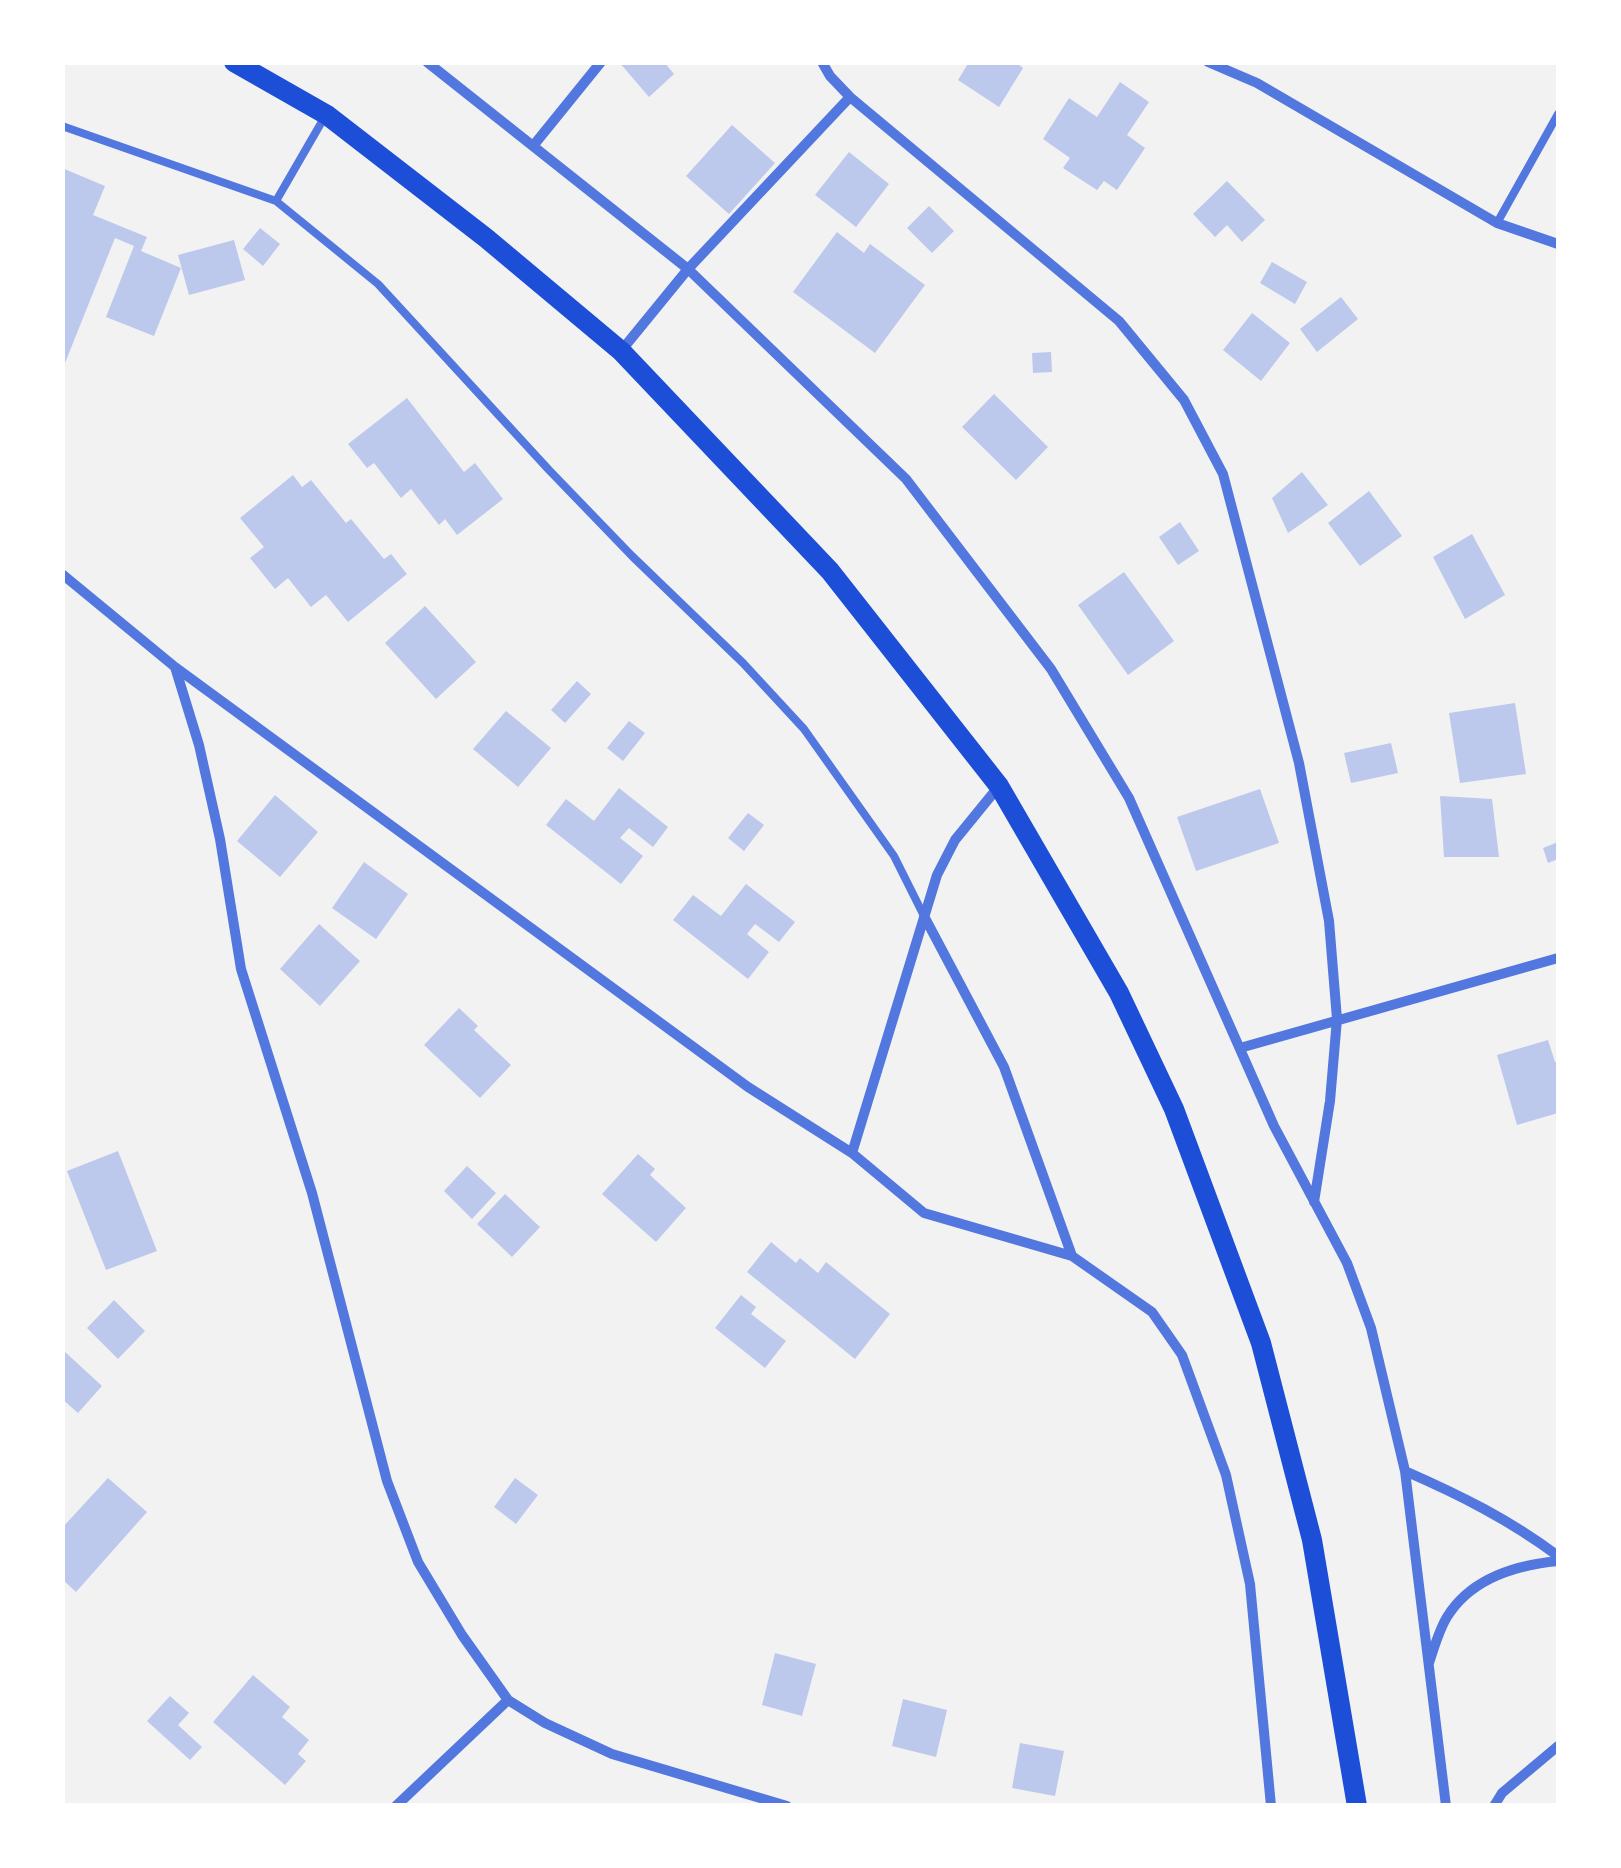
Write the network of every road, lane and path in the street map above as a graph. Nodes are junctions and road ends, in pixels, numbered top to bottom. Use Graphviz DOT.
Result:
graph roads {
  1 [pos="234,62"];
  2 [pos="428,62"];
  3 [pos="601,62"];
  4 [pos="822,62"];
  5 [pos="1208,62"];
  6 [pos="850,97"];
  7 [pos="326,114"];
  8 [pos="1558,114"];
  9 [pos="62,126"];
  10 [pos="533,146"];
  11 [pos="276,201"];
  12 [pos="1497,223"];
  13 [pos="1558,244"];
  14 [pos="688,268"];
  15 [pos="621,351"];
  16 [pos="62,574"];
  17 [pos="175,666"];
  18 [pos="1000,786"];
  19 [pos="924,916"];
  20 [pos="1558,958"];
  21 [pos="1336,1019"];
  22 [pos="1240,1048"];
  23 [pos="852,1153"];
  24 [pos="1314,1202"];
  25 [pos="1072,1256"];
  26 [pos="1406,1471"];
  27 [pos="1558,1558"];
  28 [pos="1428,1664"];
  29 [pos="508,1700"];
  30 [pos="1558,1746"];
  31 [pos="396,1806"];
  32 [pos="787,1806"];
  33 [pos="1270,1806"];
  34 [pos="1357,1806"];
  35 [pos="1446,1806"];
  36 [pos="1494,1806"];
  1 -- 7 [label="main road"];
  2 -- 10 [label="street"];
  3 -- 10 [label="street"];
  4 -- 6 [label="street"];
  5 -- 12 [label="street"];
  6 -- 14 [label="street"];
  6 -- 21 [label="street"];
  7 -- 11 [label="lane"];
  7 -- 15 [label="main road"];
  8 -- 12 [label="lane"];
  9 -- 11 [label="lane"];
  10 -- 14 [label="street"];
  11 -- 19 [label="lane"];
  12 -- 13 [label="street"];
  14 -- 15 [label="street"];
  14 -- 22 [label="street"];
  15 -- 18 [label="main road"];
  16 -- 17 [label="street"];
  17 -- 23 [label="street"];
  17 -- 29 [label="street"];
  18 -- 19 [label="street"];
  18 -- 34 [label="main road"];
  19 -- 23 [label="street"];
  19 -- 25 [label="street"];
  20 -- 21 [label="street"];
  21 -- 22 [label="street"];
  21 -- 24 [label="street"];
  22 -- 24 [label="street"];
  23 -- 25 [label="street"];
  24 -- 26 [label="street"];
  25 -- 33 [label="street"];
  26 -- 27 [label="street"];
  26 -- 28 [label="street"];
  27 -- 28 [label="street"];
  28 -- 35 [label="street"];
  29 -- 31 [label="street"];
  29 -- 32 [label="street"];
  30 -- 36 [label="street"];
}
